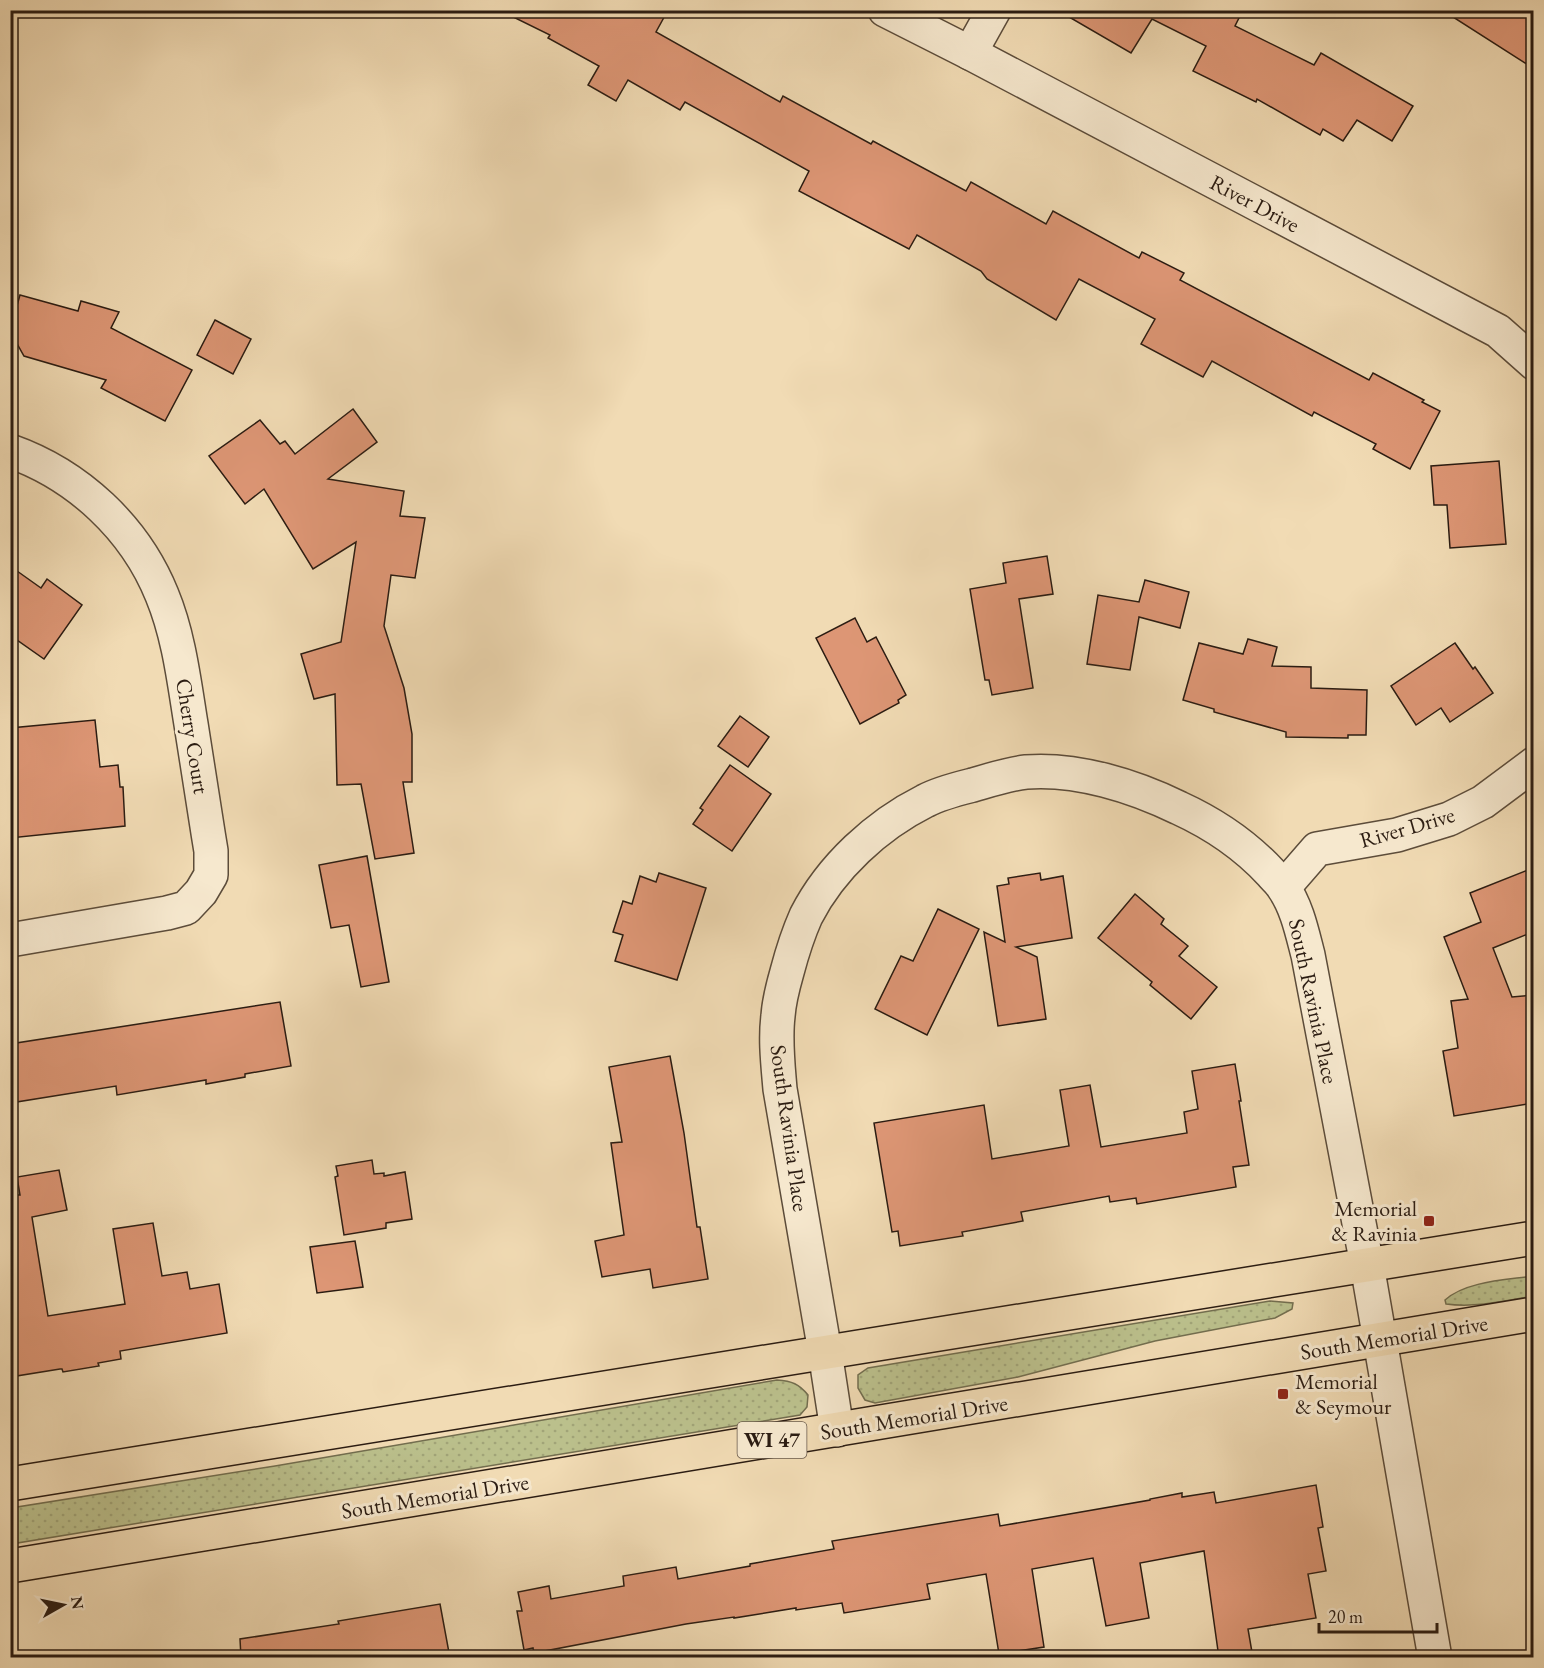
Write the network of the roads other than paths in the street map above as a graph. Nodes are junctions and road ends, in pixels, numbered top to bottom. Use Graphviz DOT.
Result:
graph roads {
  1 [pos="885,10"];
  2 [pos="994,10"];
  3 [pos="970,53"];
  4 [pos="1533,363"];
  5 [pos="10,451"];
  6 [pos="1533,764"];
  7 [pos="1284,887"];
  8 [pos="10,940"];
  9 [pos="1533,1238"];
  10 [pos="1367,1265"];
  11 [pos="1533,1314"];
  12 [pos="1379,1339"];
  13 [pos="825,1352"];
  14 [pos="837,1430"];
  15 [pos="10,1484"];
  16 [pos="10,1566"];
  17 [pos="1435,1658"];
  1 -- 3 [label="street, River Drive"];
  2 -- 3 [label="street"];
  3 -- 4 [label="street, River Drive"];
  5 -- 8 [label="street, Cherry Court"];
  6 -- 7 [label="street, River Drive"];
  7 -- 10 [label="street, South Ravinia Place"];
  7 -- 13 [label="street, South Ravinia Place"];
  9 -- 10 [label="main road"];
  10 -- 12 [label="street, South Ravinia Place"];
  10 -- 13 [label="main road"];
  11 -- 12 [label="main road, South Memorial Drive / WI 47"];
  12 -- 14 [label="main road, South Memorial Drive / WI 47"];
  12 -- 17 [label="street, South Ravinia Place"];
  13 -- 14 [label="street, South Ravinia Place"];
  13 -- 15 [label="main road"];
  14 -- 16 [label="main road, South Memorial Drive / WI 47"];
}
